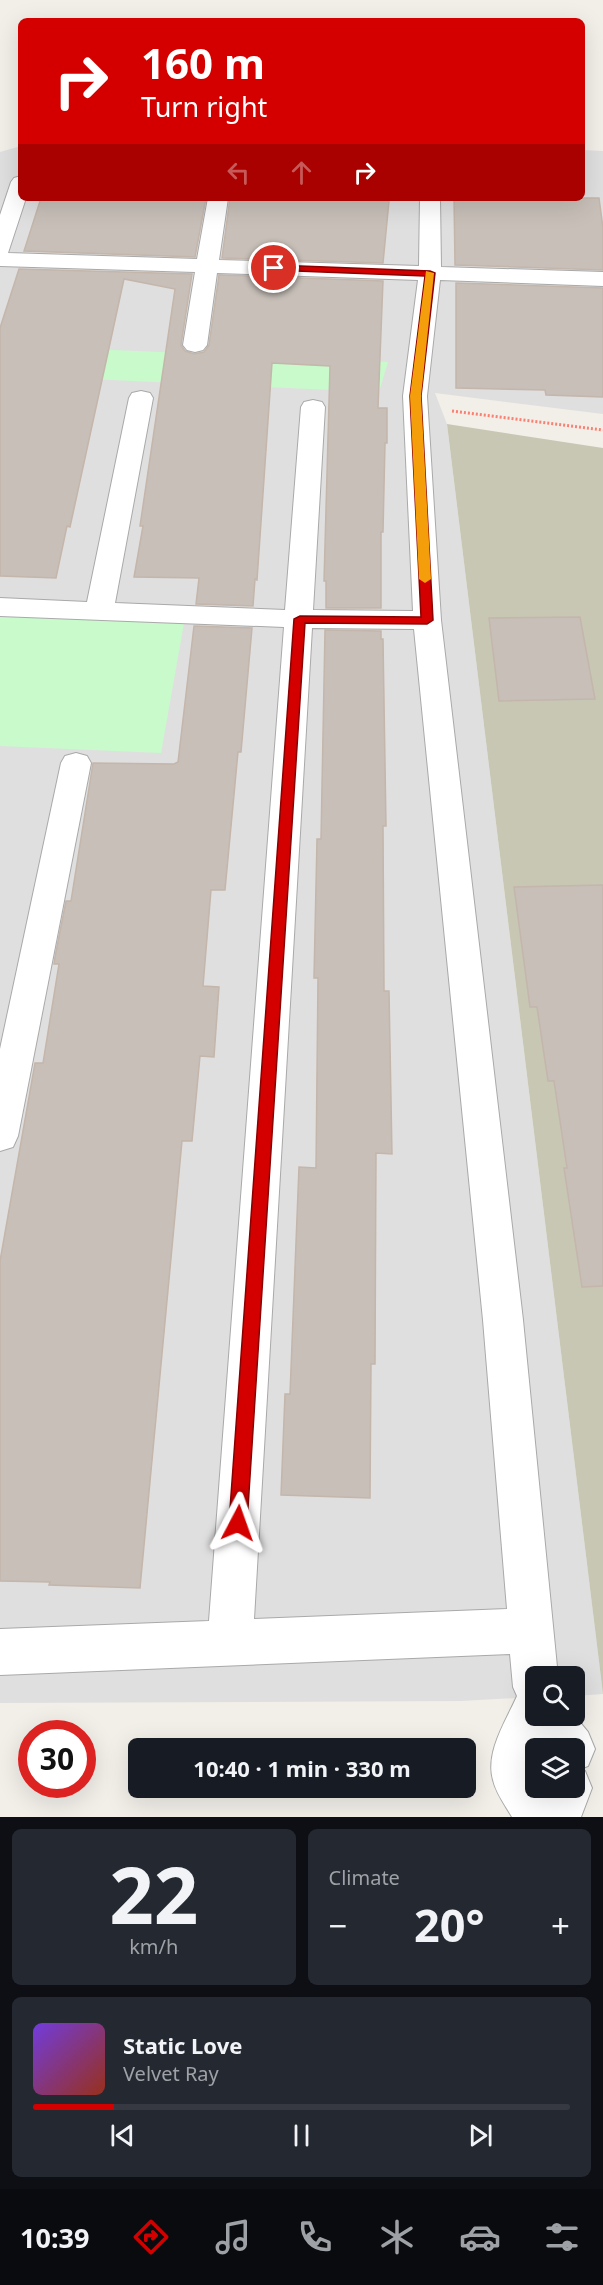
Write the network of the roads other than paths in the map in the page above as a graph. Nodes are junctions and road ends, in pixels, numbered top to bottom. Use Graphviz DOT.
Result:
graph roads {
  1 [pos="18,192"];
  2 [pos="219,201"];
  3 [pos="430,201"];
  4 [pos="0,249"];
  5 [pos="0,259"];
  6 [pos="208,266"];
  7 [pos="430,273"];
  8 [pos="603,279"];
  9 [pos="195,345"];
  10 [pos="141,398"];
  11 [pos="313,407"];
  12 [pos="0,607"];
  13 [pos="99,611"];
  14 [pos="300,619"];
  15 [pos="427,620"];
  16 [pos="76,763"];
  17 [pos="0,1136"];
  18 [pos="531,1631"];
  19 [pos="230,1642"];
  20 [pos="0,1652"];
  21 [pos="534,1666"];
  22 [pos="527,1726"];
  23 [pos="554,1726"];
  24 [pos="563,1738"];
  25 [pos="564,1798"];
  26 [pos="539,1817"];
  27 [pos="557,1817"];
  1 -- 4 [label="street"];
  2 -- 6 [label="street"];
  3 -- 7 [label="street"];
  5 -- 6 [label="street"];
  6 -- 7 [label="street"];
  6 -- 9 [label="street"];
  7 -- 8 [label="street"];
  7 -- 15 [label="street"];
  10 -- 13 [label="street"];
  11 -- 14 [label="street"];
  12 -- 13 [label="street"];
  13 -- 14 [label="street"];
  14 -- 15 [label="street"];
  14 -- 19 [label="street"];
  15 -- 18 [label="street"];
  16 -- 17 [label="street"];
  18 -- 19 [label="street"];
  18 -- 21 [label="street"];
  19 -- 20 [label="street"];
  22 -- 26 [label="street"];
  23 -- 24 [label="street"];
  25 -- 27 [label="street"];
}
